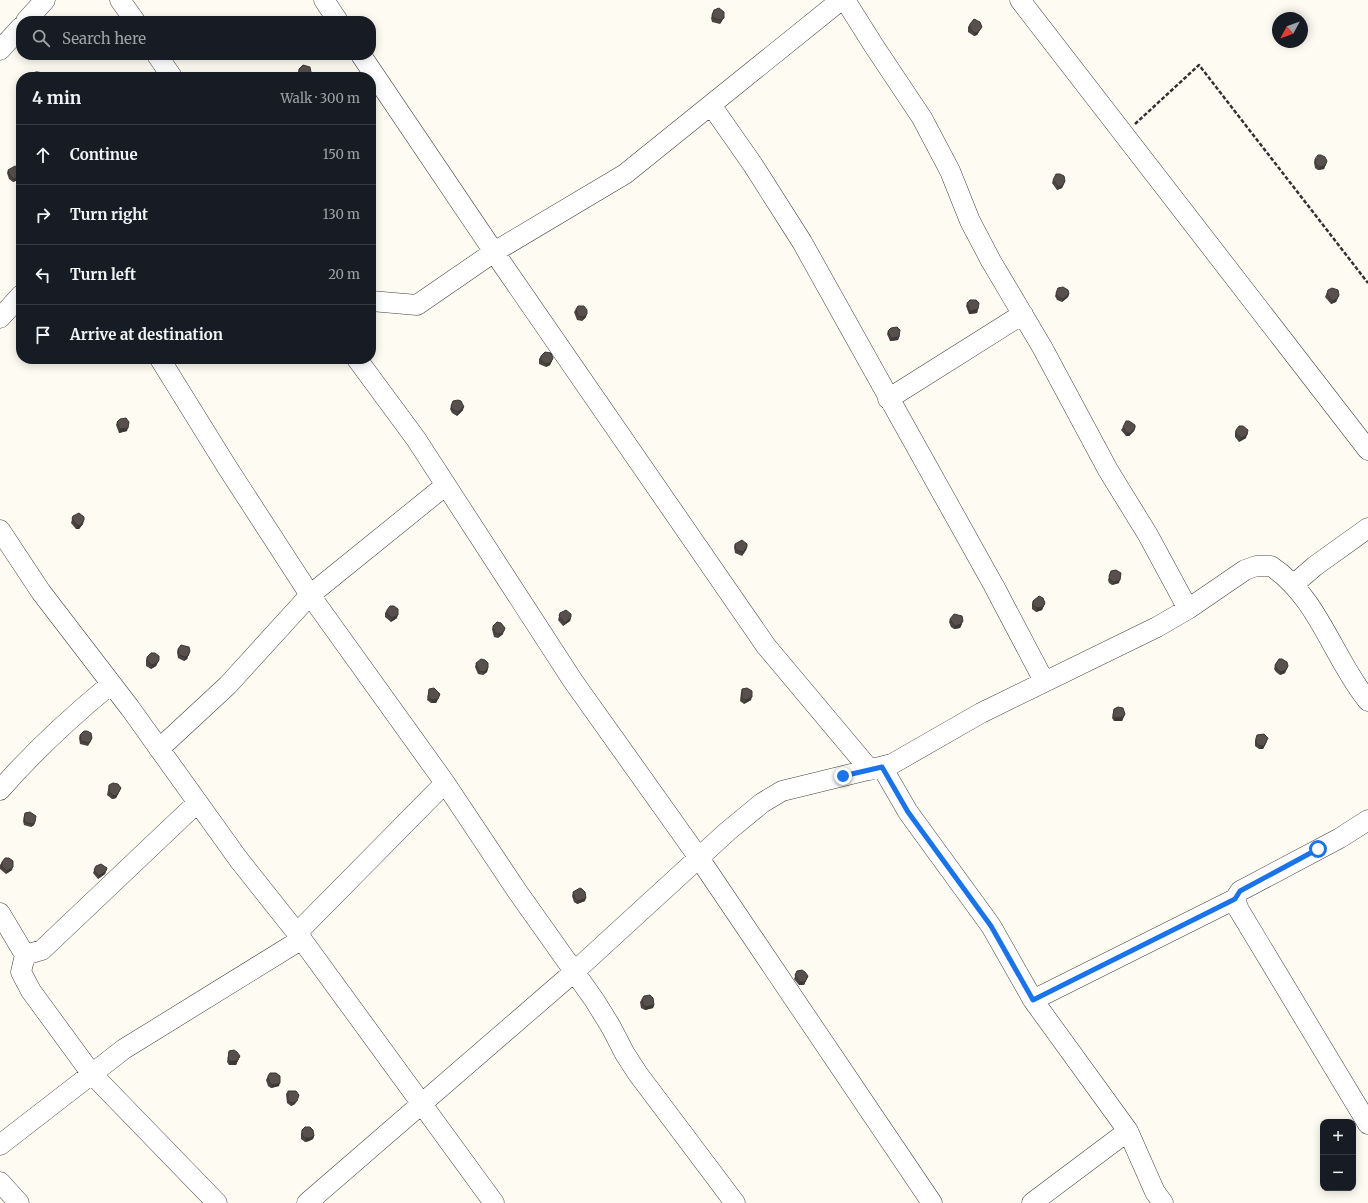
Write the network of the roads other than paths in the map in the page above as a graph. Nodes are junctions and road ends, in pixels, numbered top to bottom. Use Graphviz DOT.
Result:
graph roads {
  1 [pos="45,0"];
  2 [pos="120,0"];
  3 [pos="324,0"];
  4 [pos="841,0"];
  5 [pos="846,0"];
  6 [pos="1020,0"];
  7 [pos="31,16"];
  8 [pos="131,16"];
  9 [pos="335,16"];
  10 [pos="16,32"];
  11 [pos="0,50"];
  12 [pos="160,60"];
  13 [pos="364,60"];
  14 [pos="169,72"];
  15 [pos="372,72"];
  16 [pos="376,77"];
  17 [pos="711,105"];
  18 [pos="494,252"];
  19 [pos="16,300"];
  20 [pos="376,301"];
  21 [pos="1023,314"];
  22 [pos="0,318"];
  23 [pos="163,364"];
  24 [pos="361,364"];
  25 [pos="888,399"];
  26 [pos="1368,450"];
  27 [pos="446,485"];
  28 [pos="1368,528"];
  29 [pos="1,537"];
  30 [pos="1293,585"];
  31 [pos="310,595"];
  32 [pos="1188,609"];
  33 [pos="1044,681"];
  34 [pos="111,684"];
  35 [pos="1368,701"];
  36 [pos="159,749"];
  37 [pos="876,769"];
  38 [pos="445,783"];
  39 [pos="0,790"];
  40 [pos="197,803"];
  41 [pos="1368,820"];
  42 [pos="699,858"];
  43 [pos="1235,899"];
  44 [pos="0,913"];
  45 [pos="300,936"];
  46 [pos="25,955"];
  47 [pos="574,972"];
  48 [pos="1033,1000"];
  49 [pos="91,1073"];
  50 [pos="423,1103"];
  51 [pos="1368,1124"];
  52 [pos="1128,1131"];
  53 [pos="0,1145"];
  54 [pos="0,1182"];
  55 [pos="19,1203"];
  56 [pos="217,1203"];
  57 [pos="307,1203"];
  58 [pos="494,1203"];
  59 [pos="734,1203"];
  60 [pos="932,1203"];
  61 [pos="1032,1203"];
  62 [pos="1163,1203"];
  1 -- 7 [label="street"];
  2 -- 8 [label="street"];
  3 -- 9 [label="street"];
  4 -- 17 [label="street"];
  5 -- 21 [label="street"];
  6 -- 26 [label="street"];
  10 -- 11 [label="street"];
  12 -- 14 [label="street"];
  13 -- 15 [label="street"];
  16 -- 18 [label="street"];
  17 -- 18 [label="street"];
  17 -- 25 [label="street"];
  18 -- 20 [label="street"];
  18 -- 37 [label="street"];
  19 -- 22 [label="street"];
  21 -- 25 [label="street"];
  21 -- 32 [label="street"];
  23 -- 31 [label="street"];
  24 -- 27 [label="street"];
  25 -- 33 [label="street"];
  27 -- 31 [label="street"];
  27 -- 42 [label="street"];
  28 -- 30 [label="street"];
  29 -- 34 [label="street"];
  30 -- 32 [label="street"];
  30 -- 35 [label="street"];
  31 -- 36 [label="street"];
  31 -- 38 [label="street"];
  32 -- 33 [label="street"];
  33 -- 37 [label="street"];
  34 -- 36 [label="street"];
  34 -- 39 [label="street"];
  36 -- 40 [label="street"];
  37 -- 42 [label="street"];
  37 -- 48 [label="street"];
  38 -- 45 [label="street"];
  38 -- 47 [label="street"];
  40 -- 45 [label="street"];
  40 -- 46 [label="street"];
  41 -- 43 [label="street"];
  42 -- 47 [label="street"];
  42 -- 60 [label="street"];
  43 -- 48 [label="street"];
  43 -- 51 [label="street"];
  44 -- 46 [label="street"];
  45 -- 49 [label="street"];
  45 -- 50 [label="street"];
  46 -- 49 [label="street"];
  47 -- 50 [label="street"];
  47 -- 59 [label="street"];
  48 -- 52 [label="street"];
  49 -- 53 [label="street"];
  49 -- 56 [label="street"];
  50 -- 57 [label="street"];
  50 -- 58 [label="street"];
  52 -- 61 [label="street"];
  52 -- 62 [label="street"];
  54 -- 55 [label="street"];
}
